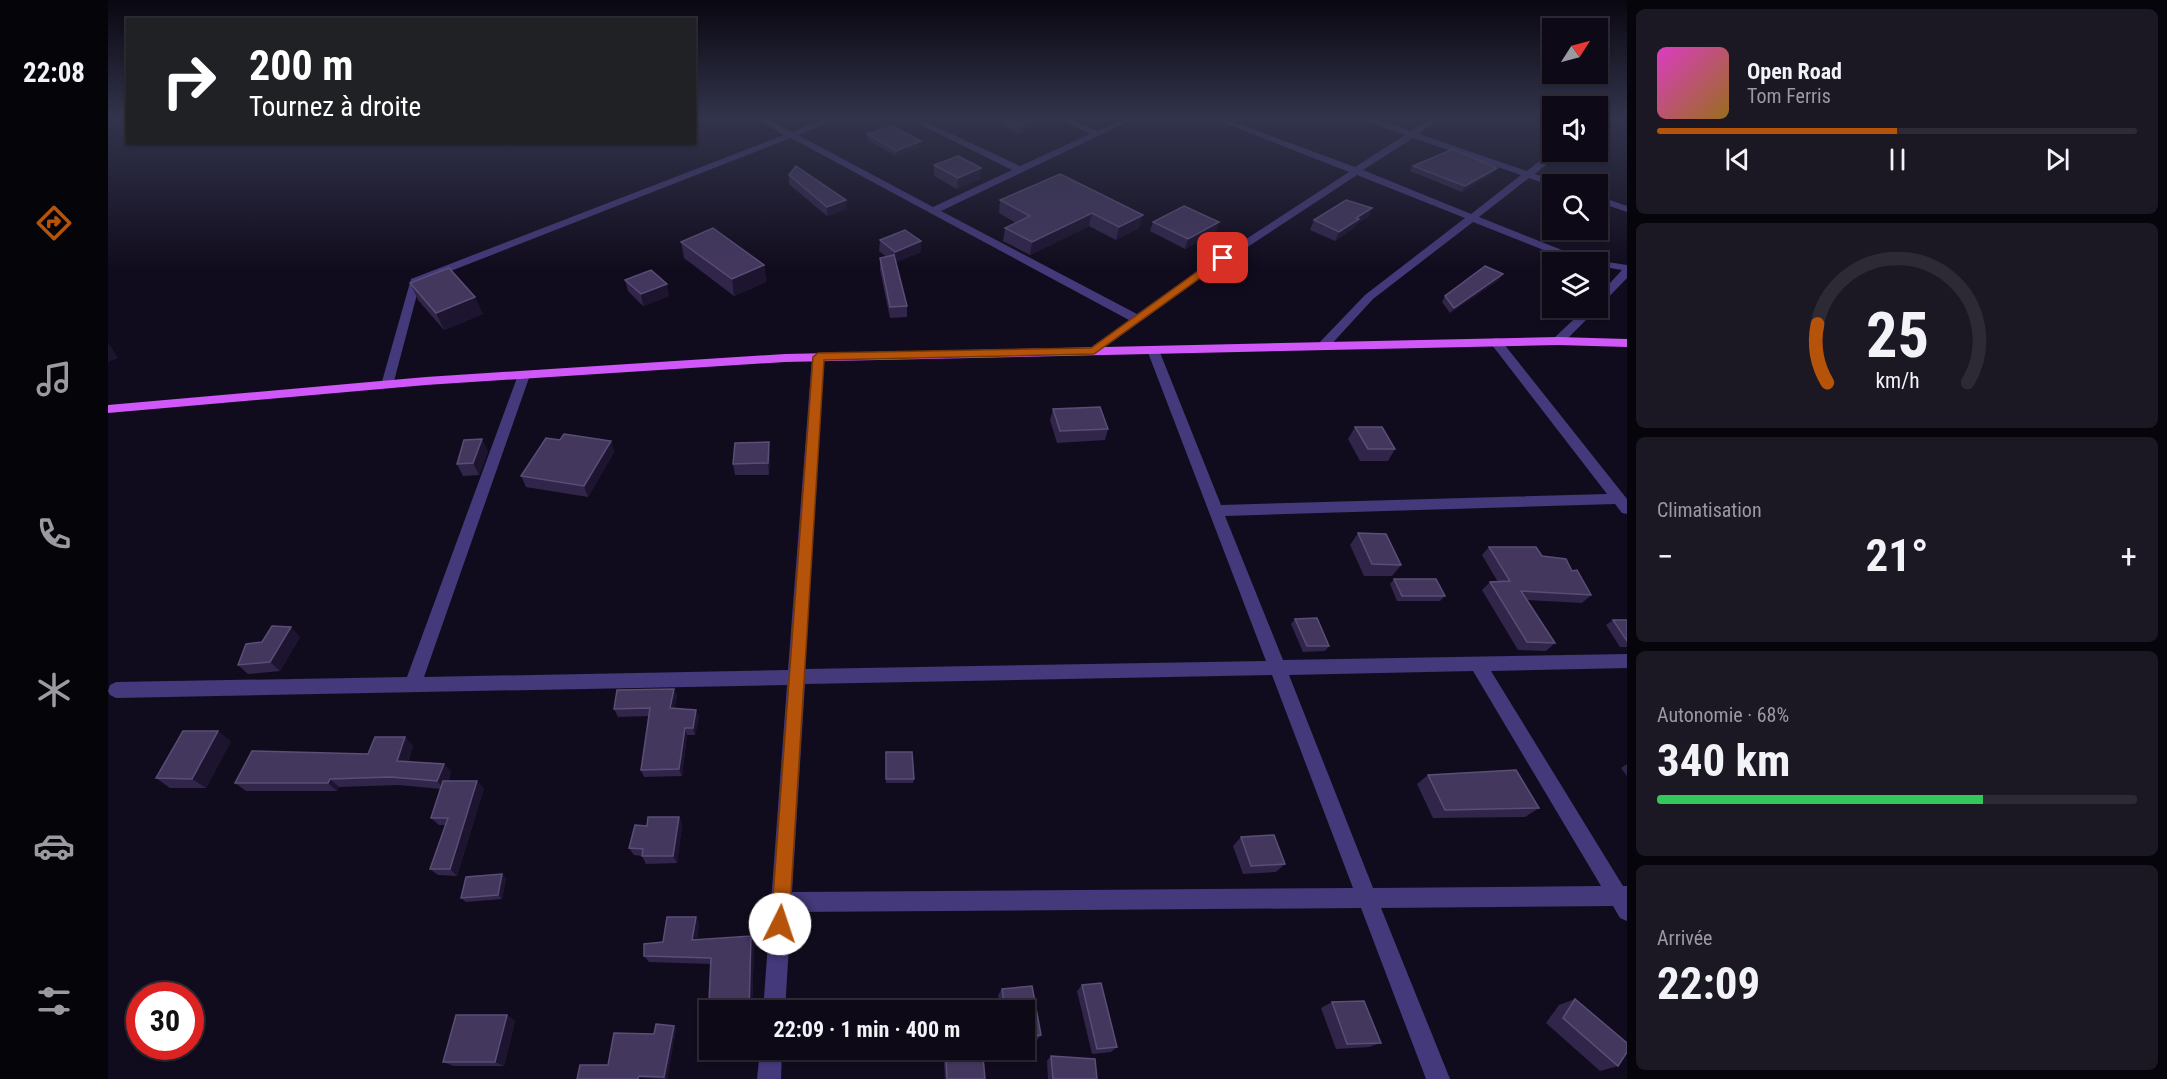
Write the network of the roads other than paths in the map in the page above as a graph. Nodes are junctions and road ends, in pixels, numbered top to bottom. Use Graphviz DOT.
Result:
graph roads {
  1 [pos="706,167"];
  2 [pos="850,167"];
  3 [pos="1014,167"];
  4 [pos="1026,167"];
  5 [pos="1346,167"];
  6 [pos="1362,167"];
  7 [pos="1508,167"];
  8 [pos="1536,167"];
  9 [pos="1020,170"];
  10 [pos="1356,171"];
  11 [pos="1527,174"];
  12 [pos="1542,179"];
  13 [pos="1608,202"];
  14 [pos="1627,209"];
  15 [pos="932,211"];
  16 [pos="1472,217"];
  17 [pos="1558,252"];
  18 [pos="1608,265"];
  19 [pos="1627,270"];
  20 [pos="1608,291"];
  21 [pos="1582,318"];
  22 [pos="1137,319"];
  23 [pos="1558,341"];
  24 [pos="1496,342"];
  25 [pos="1627,343"];
  26 [pos="1323,346"];
  27 [pos="1153,350"];
  28 [pos="1094,351"];
  29 [pos="818,357"];
  30 [pos="524,375"];
  31 [pos="387,385"];
  32 [pos="108,409"];
  33 [pos="1623,504"];
  34 [pos="1216,511"];
  35 [pos="1627,661"];
  36 [pos="1478,664"];
  37 [pos="1277,668"];
  38 [pos="796,676"];
  39 [pos="413,684"];
  40 [pos="116,690"];
  41 [pos="1367,898"];
  42 [pos="1624,901"];
  43 [pos="782,902"];
  44 [pos="775,1000"];
  45 [pos="771,1060"];
  46 [pos="770,1079"];
  47 [pos="1438,1079"];
  1 -- 31 [label="street"];
  2 -- 15 [label="street"];
  3 -- 9 [label="street"];
  4 -- 9 [label="street"];
  5 -- 10 [label="street"];
  6 -- 10 [label="street"];
  7 -- 11 [label="street"];
  8 -- 11 [label="street"];
  9 -- 15 [label="street"];
  10 -- 16 [label="street"];
  10 -- 22 [label="street"];
  11 -- 12 [label="street"];
  11 -- 16 [label="street"];
  13 -- 14 [label="street"];
  15 -- 22 [label="street"];
  16 -- 17 [label="street"];
  16 -- 26 [label="street"];
  18 -- 19 [label="street"];
  19 -- 20 [label="street"];
  21 -- 23 [label="street"];
  22 -- 28 [label="street"];
  23 -- 24 [label="main road"];
  23 -- 25 [label="main road"];
  24 -- 26 [label="main road"];
  24 -- 33 [label="street"];
  26 -- 27 [label="main road"];
  27 -- 28 [label="main road"];
  27 -- 34 [label="street"];
  28 -- 29 [label="main road"];
  29 -- 30 [label="main road"];
  29 -- 38 [label="street"];
  30 -- 31 [label="main road"];
  30 -- 39 [label="street"];
  31 -- 32 [label="main road"];
  33 -- 34 [label="street"];
  34 -- 37 [label="street"];
  35 -- 36 [label="street"];
  36 -- 37 [label="street"];
  36 -- 42 [label="street"];
  37 -- 38 [label="street"];
  37 -- 41 [label="street"];
  38 -- 39 [label="street"];
  38 -- 43 [label="street"];
  39 -- 40 [label="street"];
  41 -- 42 [label="street"];
  41 -- 43 [label="street"];
  41 -- 47 [label="street"];
  43 -- 44 [label="street"];
  45 -- 46 [label="street"];
}
